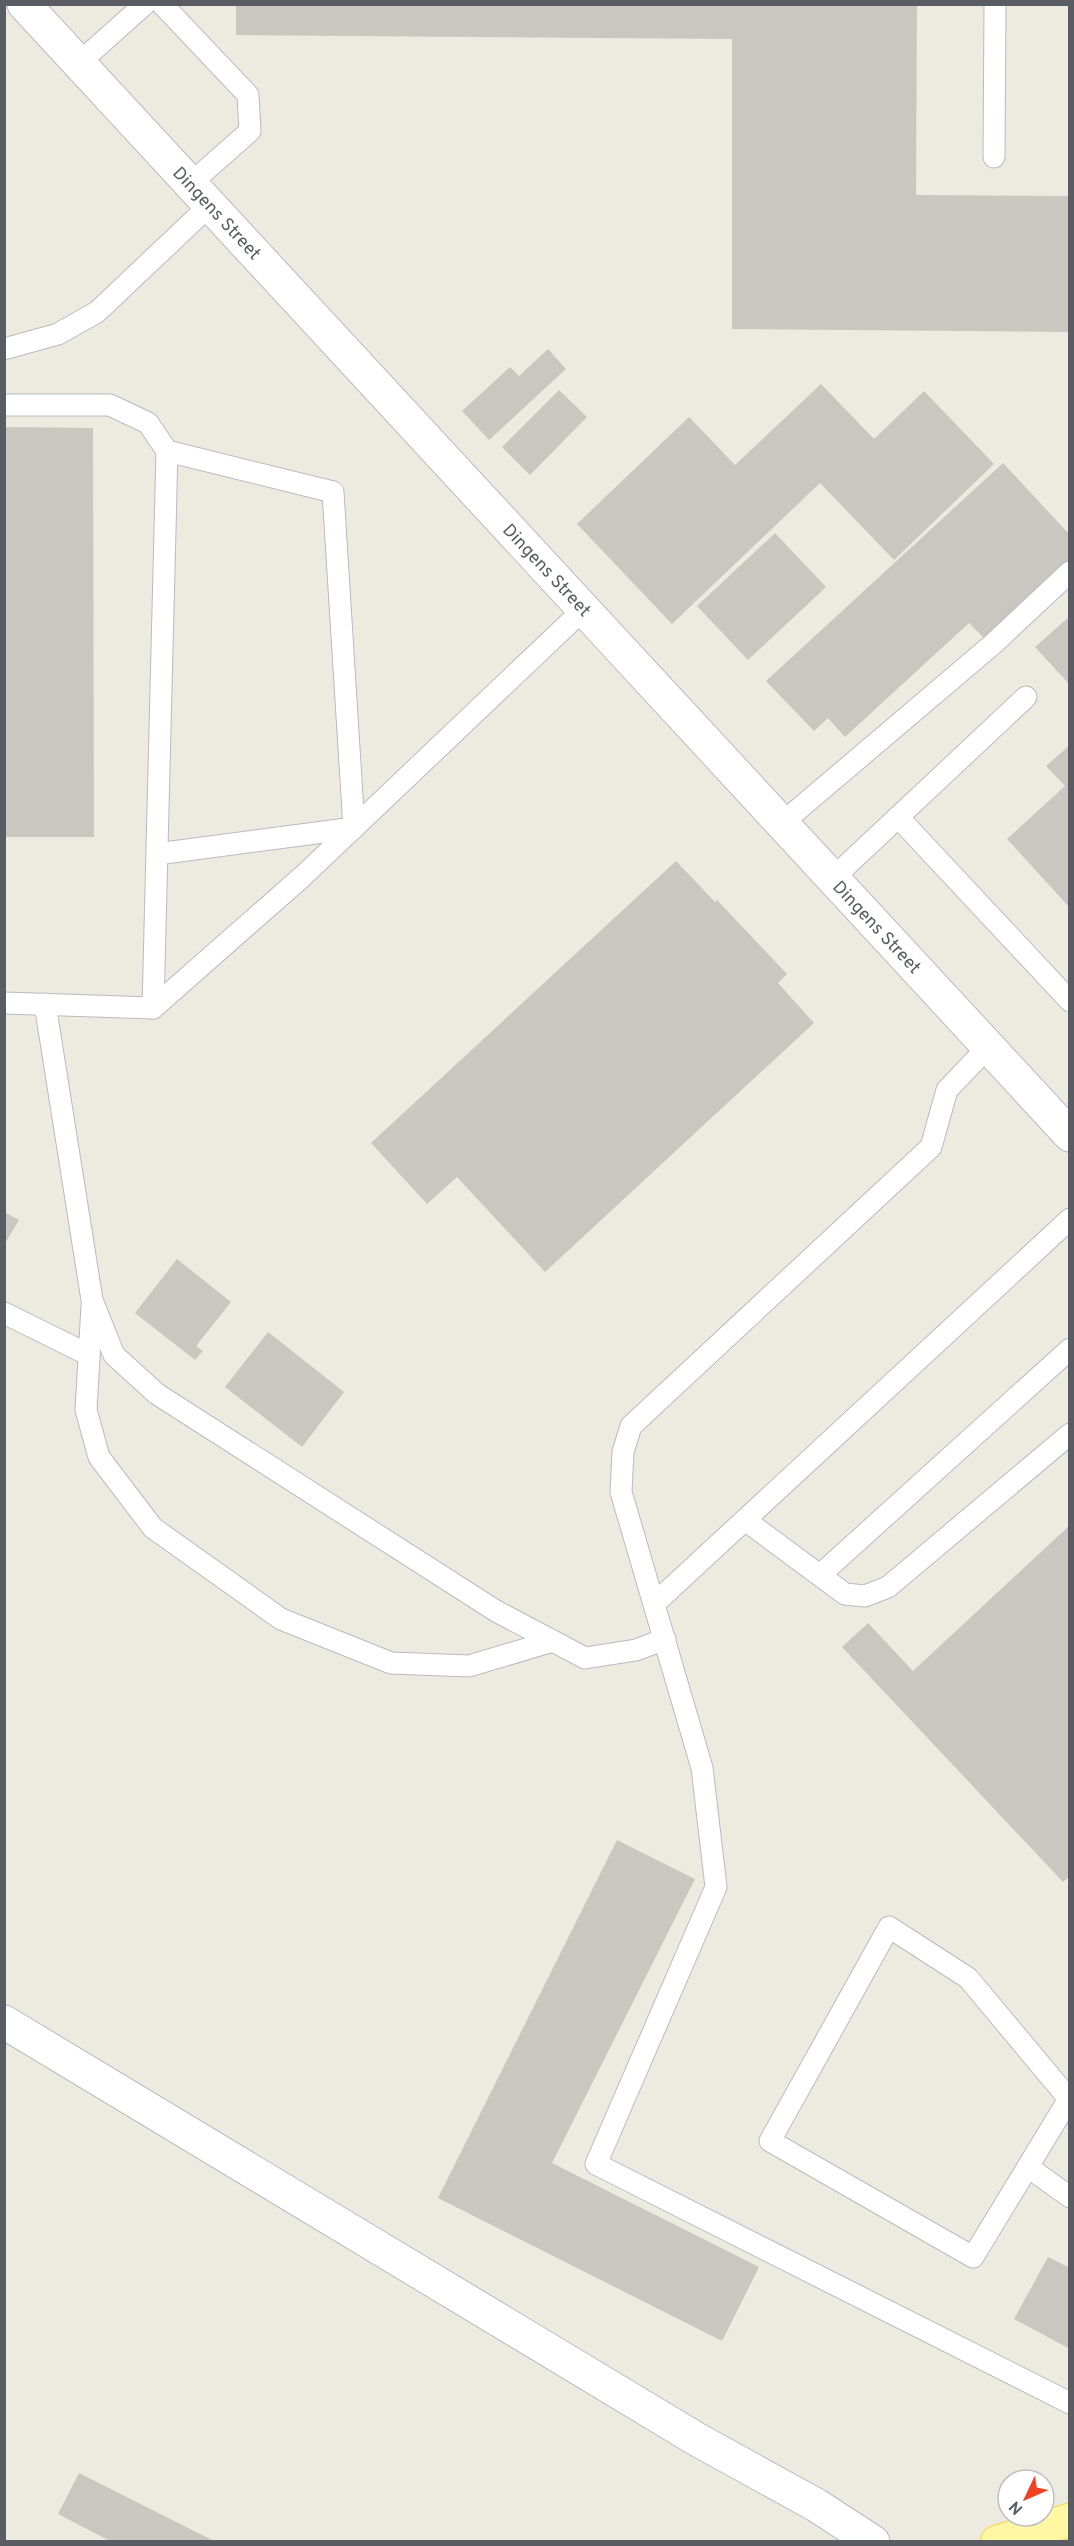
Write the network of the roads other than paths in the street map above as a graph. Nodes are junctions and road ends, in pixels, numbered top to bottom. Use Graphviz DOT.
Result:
graph roads {
  1 [pos="24,4"];
  2 [pos="145,4"];
  3 [pos="162,4"];
  4 [pos="995,4"];
  5 [pos="79,63"];
  6 [pos="994,157"];
  7 [pos="200,195"];
  8 [pos="4,349"];
  9 [pos="4,405"];
  10 [pos="167,451"];
  11 [pos="1070,572"];
  12 [pos="584,609"];
  13 [pos="1026,697"];
  14 [pos="898,817"];
  15 [pos="782,824"];
  16 [pos="354,828"];
  17 [pos="157,854"];
  18 [pos="832,879"];
  19 [pos="1070,1000"];
  20 [pos="4,1003"];
  21 [pos="45,1004"];
  22 [pos="153,1008"];
  23 [pos="988,1047"];
  24 [pos="1070,1135"];
  25 [pos="1070,1219"];
  26 [pos="92,1300"];
  27 [pos="4,1313"];
  28 [pos="1070,1349"];
  29 [pos="89,1355"];
  30 [pos="1070,1434"];
  31 [pos="745,1520"];
  32 [pos="820,1575"];
  33 [pos="654,1604"];
  34 [pos="664,1639"];
  35 [pos="553,1641"];
  36 [pos="4,2022"];
  37 [pos="1028,2167"];
  38 [pos="1070,2197"];
  39 [pos="1070,2403"];
  40 [pos="1068,2526"];
  41 [pos="873,2541"];
  42 [pos="997,2541"];
  1 -- 5 [label="street, Dingens Street"];
  2 -- 5 [label="lane"];
  3 -- 7 [label="lane"];
  4 -- 6 [label="lane"];
  5 -- 7 [label="street, Dingens Street"];
  7 -- 8 [label="lane"];
  7 -- 12 [label="street, Dingens Street"];
  9 -- 10 [label="lane"];
  10 -- 16 [label="lane"];
  10 -- 17 [label="lane"];
  11 -- 15 [label="lane"];
  12 -- 15 [label="street, Dingens Street"];
  12 -- 16 [label="lane"];
  13 -- 14 [label="lane"];
  14 -- 18 [label="lane"];
  14 -- 19 [label="lane"];
  15 -- 18 [label="street, Dingens Street"];
  16 -- 17 [label="lane"];
  16 -- 22 [label="lane"];
  17 -- 22 [label="lane"];
  18 -- 23 [label="street, Dingens Street"];
  20 -- 21 [label="lane"];
  21 -- 22 [label="lane"];
  21 -- 26 [label="lane"];
  23 -- 24 [label="street, Dingens Street"];
  23 -- 33 [label="lane"];
  25 -- 31 [label="lane"];
  26 -- 29 [label="lane"];
  26 -- 35 [label="lane"];
  27 -- 29 [label="lane"];
  28 -- 32 [label="lane"];
  29 -- 35 [label="lane"];
  30 -- 32 [label="lane"];
  31 -- 32 [label="lane"];
  31 -- 33 [label="lane"];
  33 -- 34 [label="lane"];
  34 -- 35 [label="lane"];
  34 -- 39 [label="lane"];
  36 -- 41 [label="street"];
  37 -- 37 [label="lane"];
  37 -- 38 [label="lane"];
  40 -- 42 [label="main road"];
}
